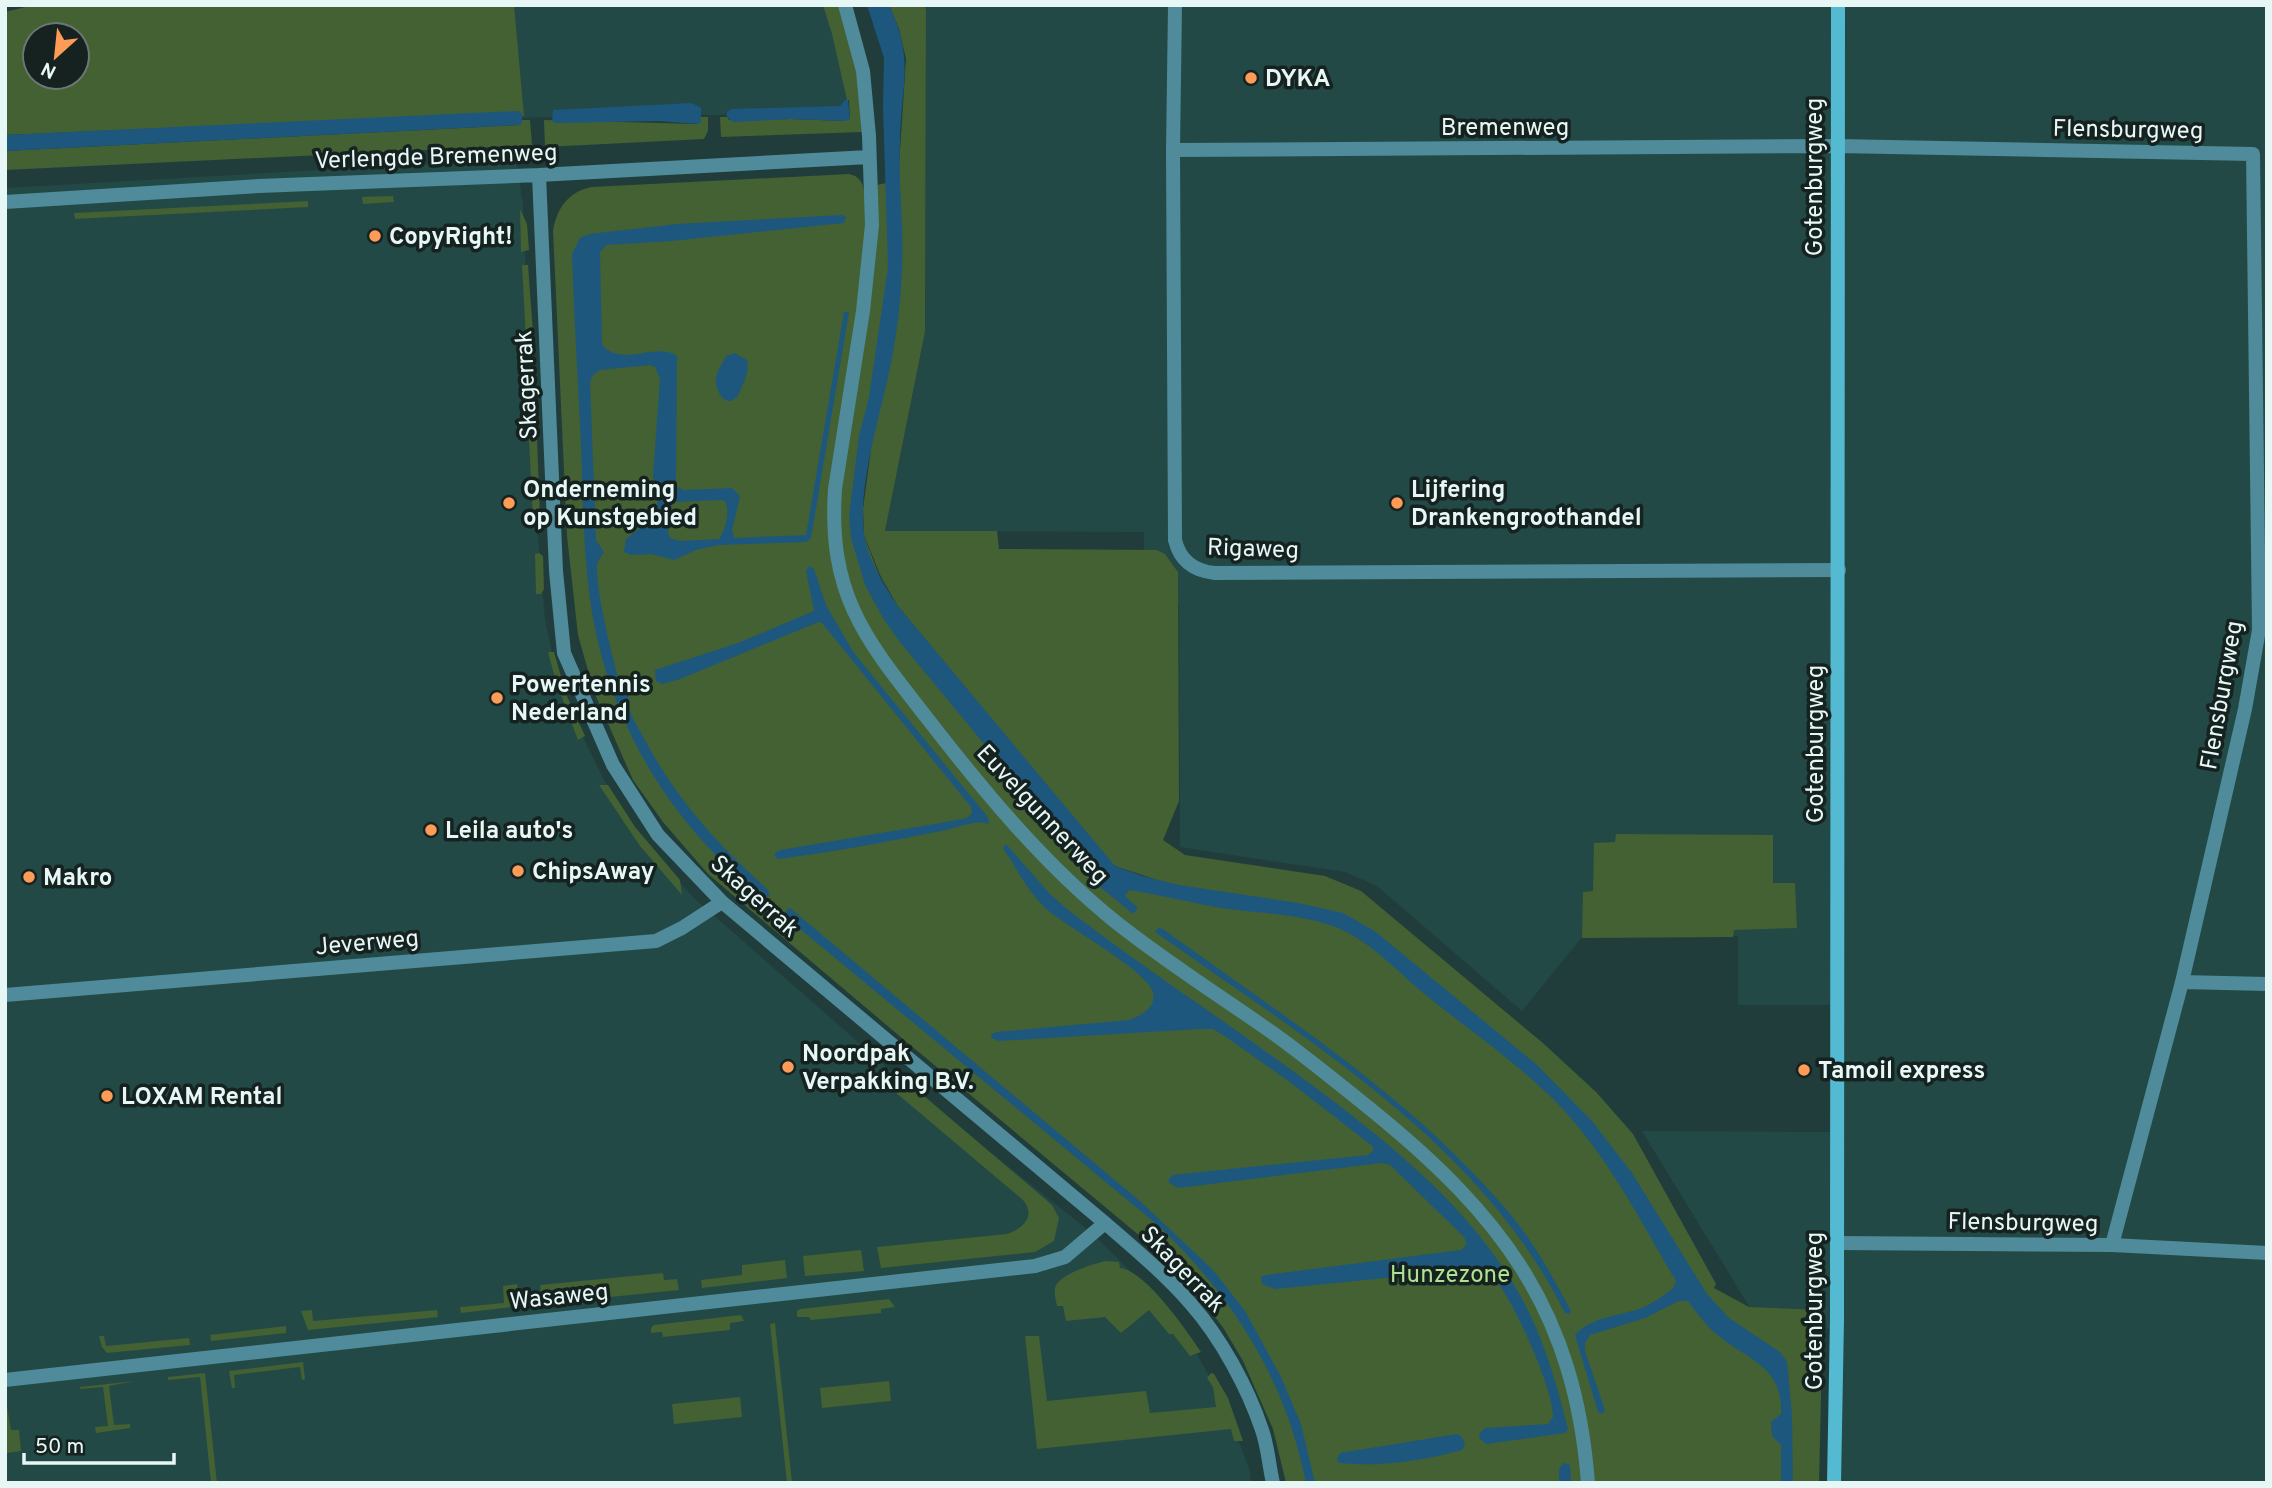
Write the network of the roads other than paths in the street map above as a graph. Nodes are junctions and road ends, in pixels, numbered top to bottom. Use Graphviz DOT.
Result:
graph roads {
  1 [pos="845,5"];
  2 [pos="1175,5"];
  3 [pos="1838,5"];
  4 [pos="1837,146"];
  5 [pos="1173,150"];
  6 [pos="2260,154"];
  7 [pos="869,157"];
  8 [pos="539,175"];
  9 [pos="5,202"];
  10 [pos="1839,570"];
  11 [pos="722,902"];
  12 [pos="2182,982"];
  13 [pos="2267,984"];
  14 [pos="5,995"];
  15 [pos="1105,1223"];
  16 [pos="1837,1242"];
  17 [pos="2112,1245"];
  18 [pos="2267,1252"];
  19 [pos="5,1380"];
  20 [pos="1273,1483"];
  21 [pos="1588,1483"];
  22 [pos="1834,1483"];
  1 -- 7 [label="street, Euvelgunnerweg"];
  2 -- 5 [label="street, Rigaweg"];
  3 -- 4 [label="street, Gotenburgweg"];
  4 -- 5 [label="street, Bremenweg"];
  4 -- 6 [label="street, Flensburgweg"];
  4 -- 10 [label="street, Gotenburgweg"];
  5 -- 10 [label="street, Rigaweg"];
  6 -- 12 [label="street, Flensburgweg"];
  7 -- 8 [label="street, Verlengde Bremenweg"];
  7 -- 21 [label="street, Euvelgunnerweg"];
  8 -- 9 [label="street, Verlengde Bremenweg"];
  8 -- 11 [label="street, Skagerrak"];
  10 -- 16 [label="street, Gotenburgweg"];
  11 -- 14 [label="street, Jeverweg"];
  11 -- 15 [label="street, Skagerrak"];
  12 -- 13 [label="street"];
  12 -- 17 [label="street, Flensburgweg"];
  15 -- 19 [label="street, Wasaweg"];
  15 -- 20 [label="street, Skagerrak"];
  16 -- 17 [label="street, Flensburgweg"];
  16 -- 22 [label="street, Gotenburgweg"];
  17 -- 18 [label="street"];
}
